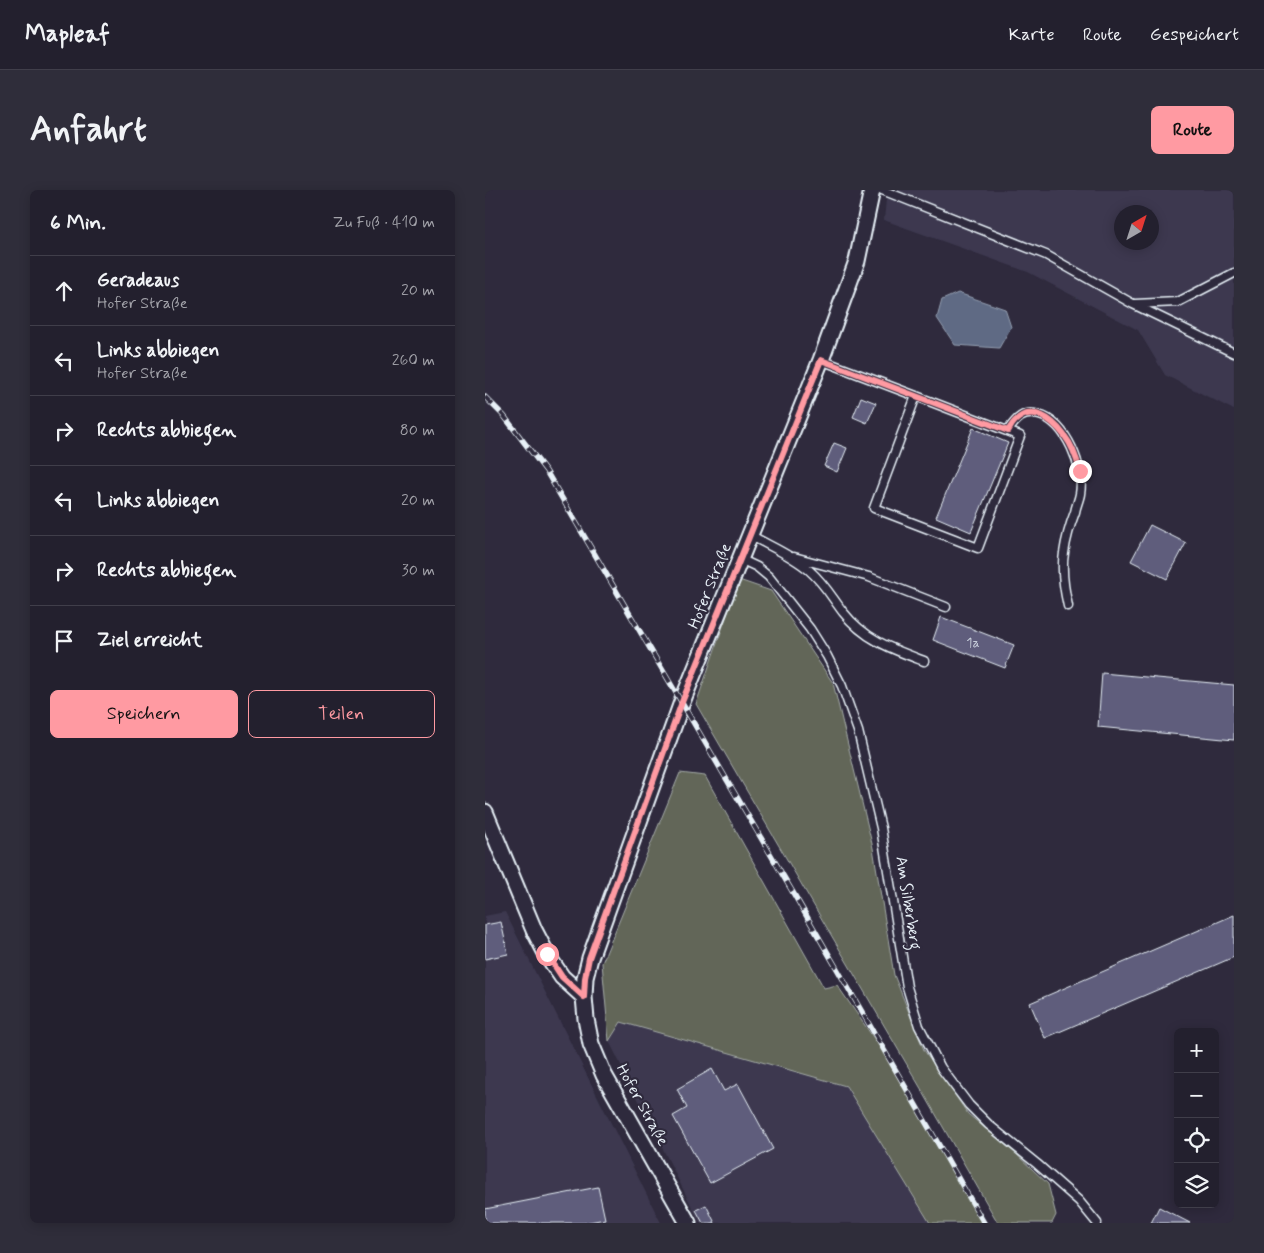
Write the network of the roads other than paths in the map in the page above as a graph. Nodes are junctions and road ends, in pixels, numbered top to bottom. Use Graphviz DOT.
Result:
graph roads {
  1 [pos="872,190"];
  2 [pos="881,190"];
  3 [pos="1234,273"];
  4 [pos="1133,304"];
  5 [pos="1234,354"];
  6 [pos="821,360"];
  7 [pos="916,396"];
  8 [pos="1008,431"];
  9 [pos="750,535"];
  10 [pos="787,555"];
  11 [pos="740,559"];
  12 [pos="946,606"];
  13 [pos="1068,606"];
  14 [pos="924,661"];
  15 [pos="485,812"];
  16 [pos="584,997"];
  17 [pos="688,1223"];
  18 [pos="1097,1223"];
  1 -- 6 [label="street, Hofer Straße"];
  2 -- 4 [label="lane"];
  3 -- 4 [label="lane"];
  4 -- 5 [label="lane"];
  6 -- 7 [label="lane"];
  6 -- 9 [label="street, Hofer Straße"];
  7 -- 8 [label="lane"];
  7 -- 8 [label="lane"];
  8 -- 13 [label="lane"];
  9 -- 10 [label="lane"];
  9 -- 11 [label="street, Hofer Straße"];
  10 -- 12 [label="lane"];
  10 -- 14 [label="lane"];
  11 -- 16 [label="street, Hofer Straße"];
  11 -- 18 [label="lane, Am Silberberg"];
  15 -- 16 [label="street"];
  16 -- 17 [label="street, Hofer Straße"];
}
